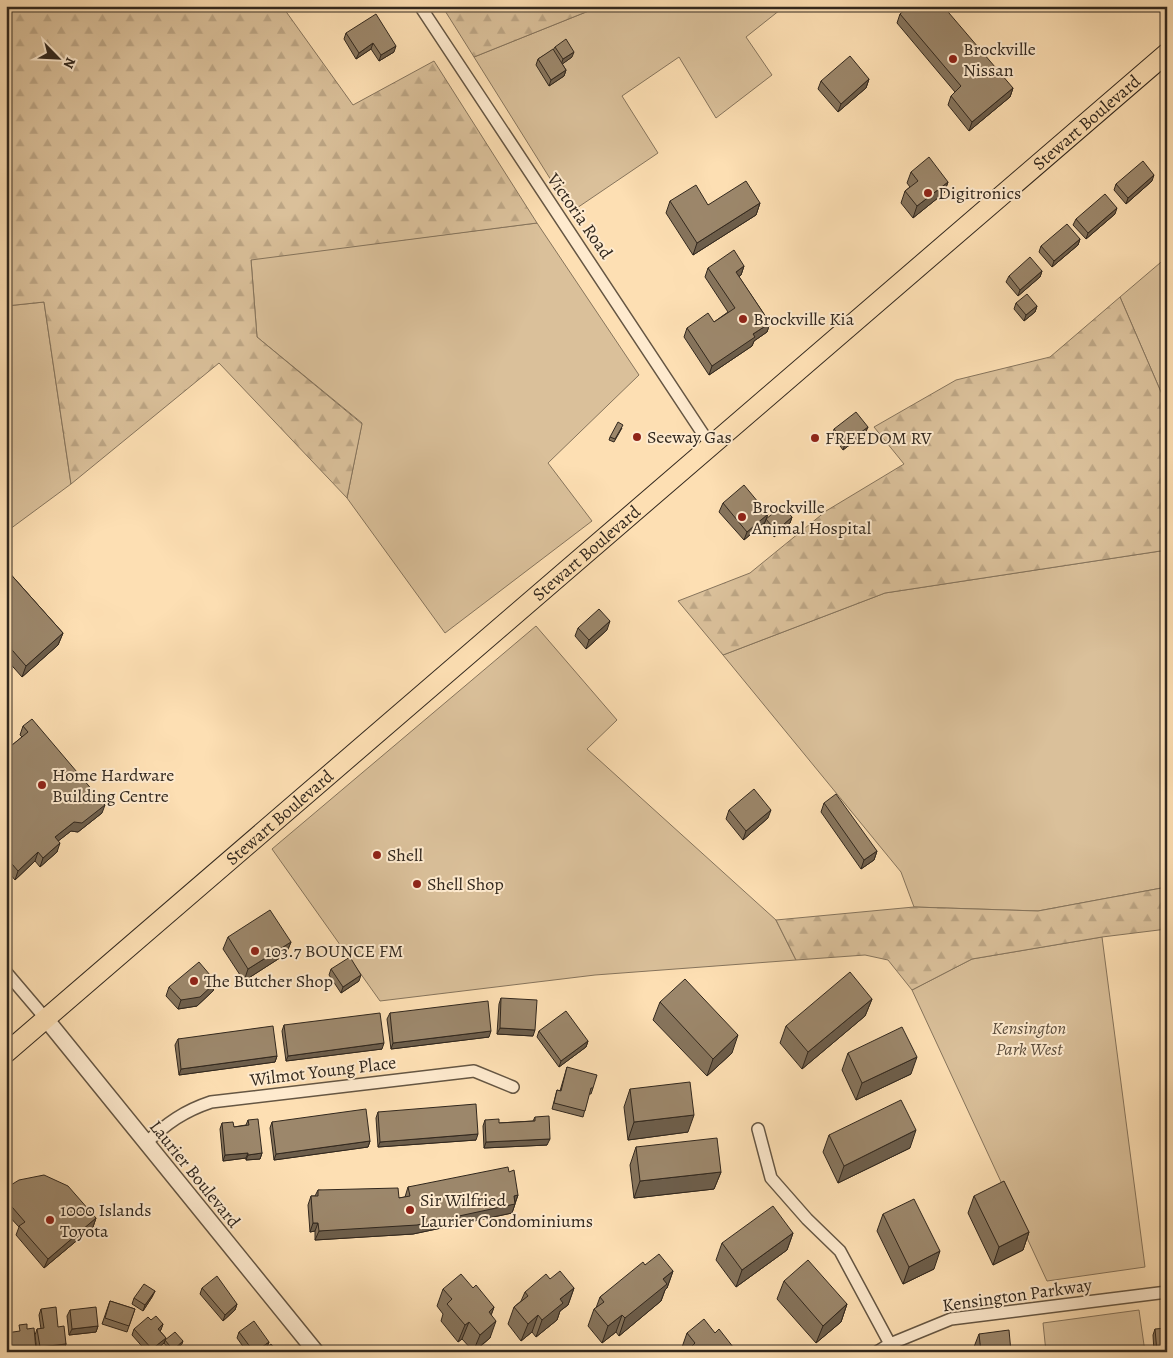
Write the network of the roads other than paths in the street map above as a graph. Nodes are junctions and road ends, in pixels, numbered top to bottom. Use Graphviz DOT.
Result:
graph roads {
  1 [pos="420,6"];
  2 [pos="1167,53"];
  3 [pos="711,446"];
  4 [pos="6,972"];
  5 [pos="46,1019"];
  6 [pos="6,1053"];
  7 [pos="514,1086"];
  8 [pos="758,1129"];
  9 [pos="146,1143"];
  10 [pos="1167,1292"];
  11 [pos="890,1344"];
  12 [pos="316,1352"];
  13 [pos="877,1352"];
  1 -- 3 [label="street, Victoria Road"];
  2 -- 3 [label="main road, Stewart Boulevard"];
  3 -- 5 [label="main road, Stewart Boulevard"];
  4 -- 5 [label="street"];
  5 -- 6 [label="main road, Stewart Boulevard"];
  5 -- 9 [label="street, Laurier Boulevard"];
  7 -- 9 [label="street, Wilmot Young Place"];
  8 -- 11 [label="street"];
  9 -- 12 [label="street, Laurier Boulevard"];
  10 -- 11 [label="street, Kensington Parkway"];
  11 -- 13 [label="street, Kensington Parkway"];
}
